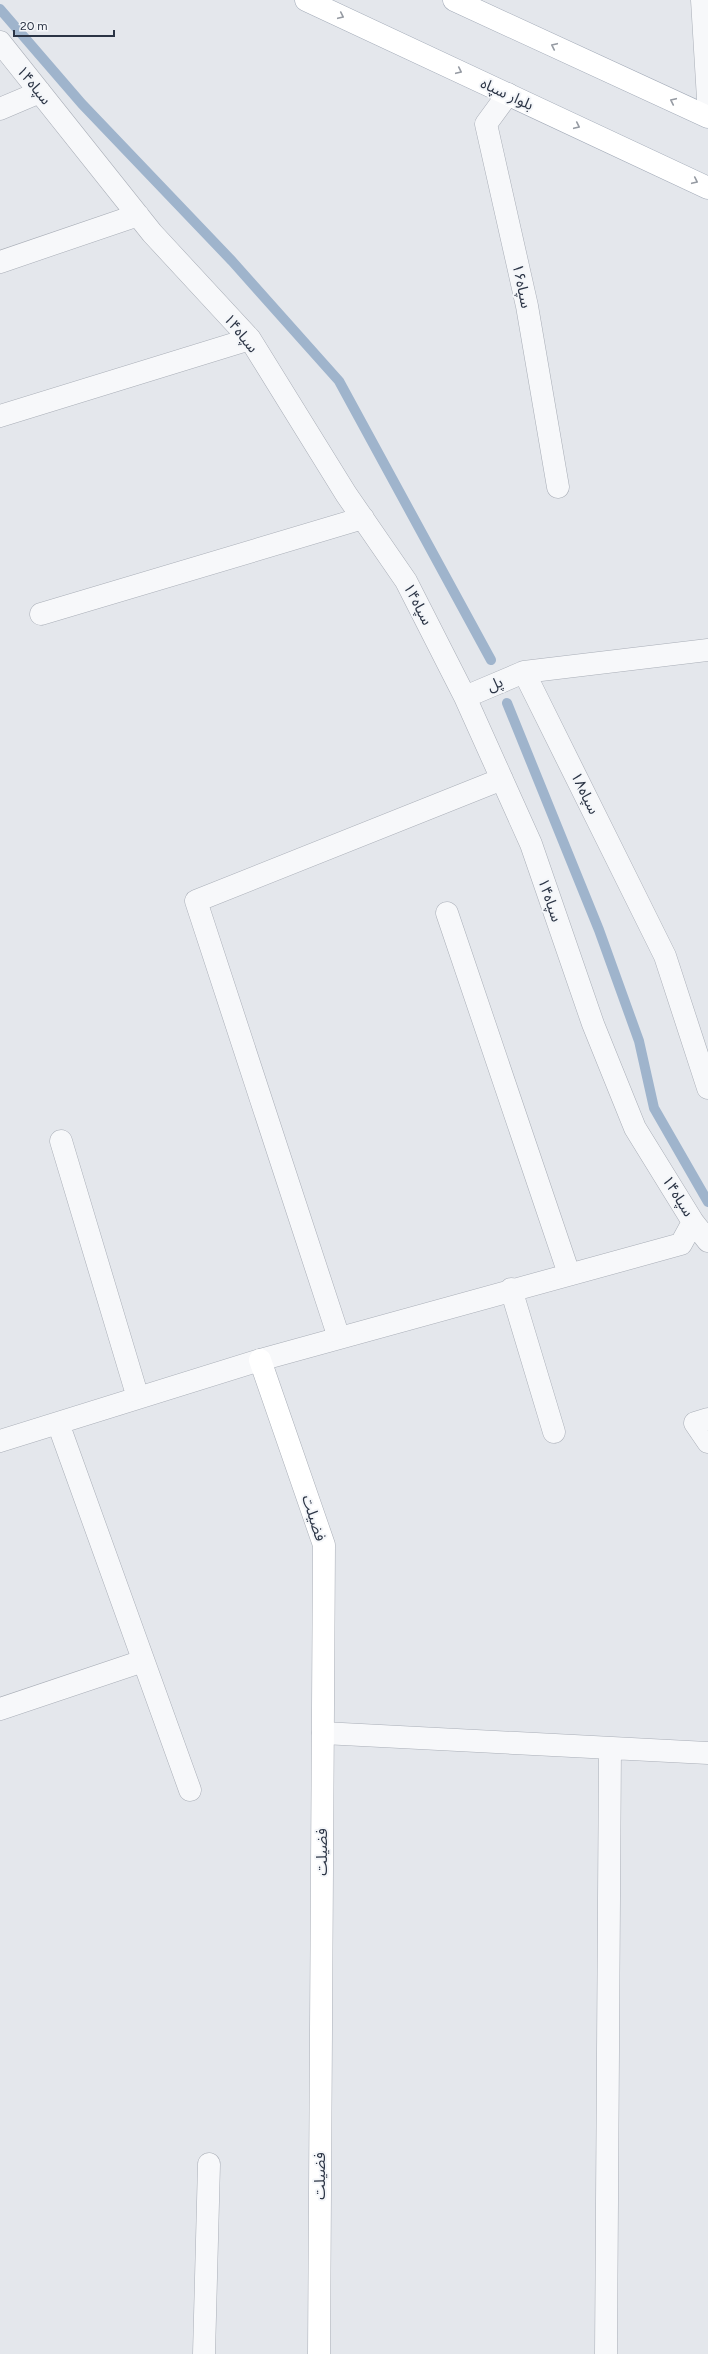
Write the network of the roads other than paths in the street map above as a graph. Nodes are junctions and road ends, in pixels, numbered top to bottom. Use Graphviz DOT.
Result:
graph roads {
  1 [pos="306,0"];
  2 [pos="454,0"];
  3 [pos="702,0"];
  4 [pos="0,42"];
  5 [pos="40,92"];
  6 [pos="508,94"];
  7 [pos="708,99"];
  8 [pos="0,108"];
  9 [pos="708,117"];
  10 [pos="708,188"];
  11 [pos="138,215"];
  12 [pos="0,262"];
  13 [pos="250,340"];
  14 [pos="0,416"];
  15 [pos="558,487"];
  16 [pos="363,518"];
  17 [pos="41,614"];
  18 [pos="708,650"];
  19 [pos="524,672"];
  20 [pos="465,697"];
  21 [pos="502,779"];
  22 [pos="447,913"];
  23 [pos="708,1088"];
  24 [pos="61,1141"];
  25 [pos="693,1222"];
  26 [pos="708,1241"];
  27 [pos="569,1274"];
  28 [pos="511,1290"];
  29 [pos="339,1338"];
  30 [pos="260,1360"];
  31 [pos="138,1398"];
  32 [pos="702,1421"];
  33 [pos="58,1423"];
  34 [pos="554,1432"];
  35 [pos="0,1441"];
  36 [pos="708,1442"];
  37 [pos="143,1661"];
  38 [pos="0,1709"];
  39 [pos="323,1733"];
  40 [pos="610,1748"];
  41 [pos="708,1753"];
  42 [pos="190,1790"];
  43 [pos="209,2164"];
  44 [pos="204,2354"];
  45 [pos="319,2354"];
  46 [pos="606,2354"];
  1 -- 6 [label="street, بلوار سپاه, one-way"];
  9 -- 2 [label="street, one-way"];
  3 -- 7 [label="street"];
  4 -- 5 [label="street, سپاه۱۴"];
  5 -- 8 [label="street"];
  5 -- 11 [label="street, سپاه۱۴"];
  6 -- 10 [label="street, بلوار سپاه, one-way"];
  6 -- 15 [label="street, سپاه۱۶"];
  11 -- 12 [label="street"];
  11 -- 13 [label="street, سپاه۱۴"];
  13 -- 14 [label="street"];
  13 -- 16 [label="street, سپاه۱۴"];
  16 -- 17 [label="street"];
  16 -- 20 [label="street, سپاه۱۴"];
  18 -- 19 [label="street"];
  19 -- 20 [label="street, پل"];
  19 -- 23 [label="street, سپاه۱۸"];
  20 -- 21 [label="street, سپاه۱۴"];
  21 -- 25 [label="street, سپاه۱۴"];
  21 -- 29 [label="street"];
  22 -- 27 [label="street"];
  24 -- 31 [label="street"];
  25 -- 26 [label="street, سپاه۱۴"];
  25 -- 27 [label="street"];
  27 -- 28 [label="street"];
  28 -- 29 [label="street"];
  28 -- 34 [label="street"];
  29 -- 30 [label="street"];
  30 -- 31 [label="street"];
  30 -- 39 [label="street, فضیلت"];
  31 -- 33 [label="street"];
  32 -- 36 [label="street"];
  33 -- 35 [label="street"];
  33 -- 37 [label="street"];
  37 -- 38 [label="street"];
  37 -- 42 [label="street"];
  39 -- 40 [label="street"];
  39 -- 45 [label="street, فضیلت"];
  40 -- 41 [label="street"];
  40 -- 46 [label="street"];
  43 -- 44 [label="street"];
}
